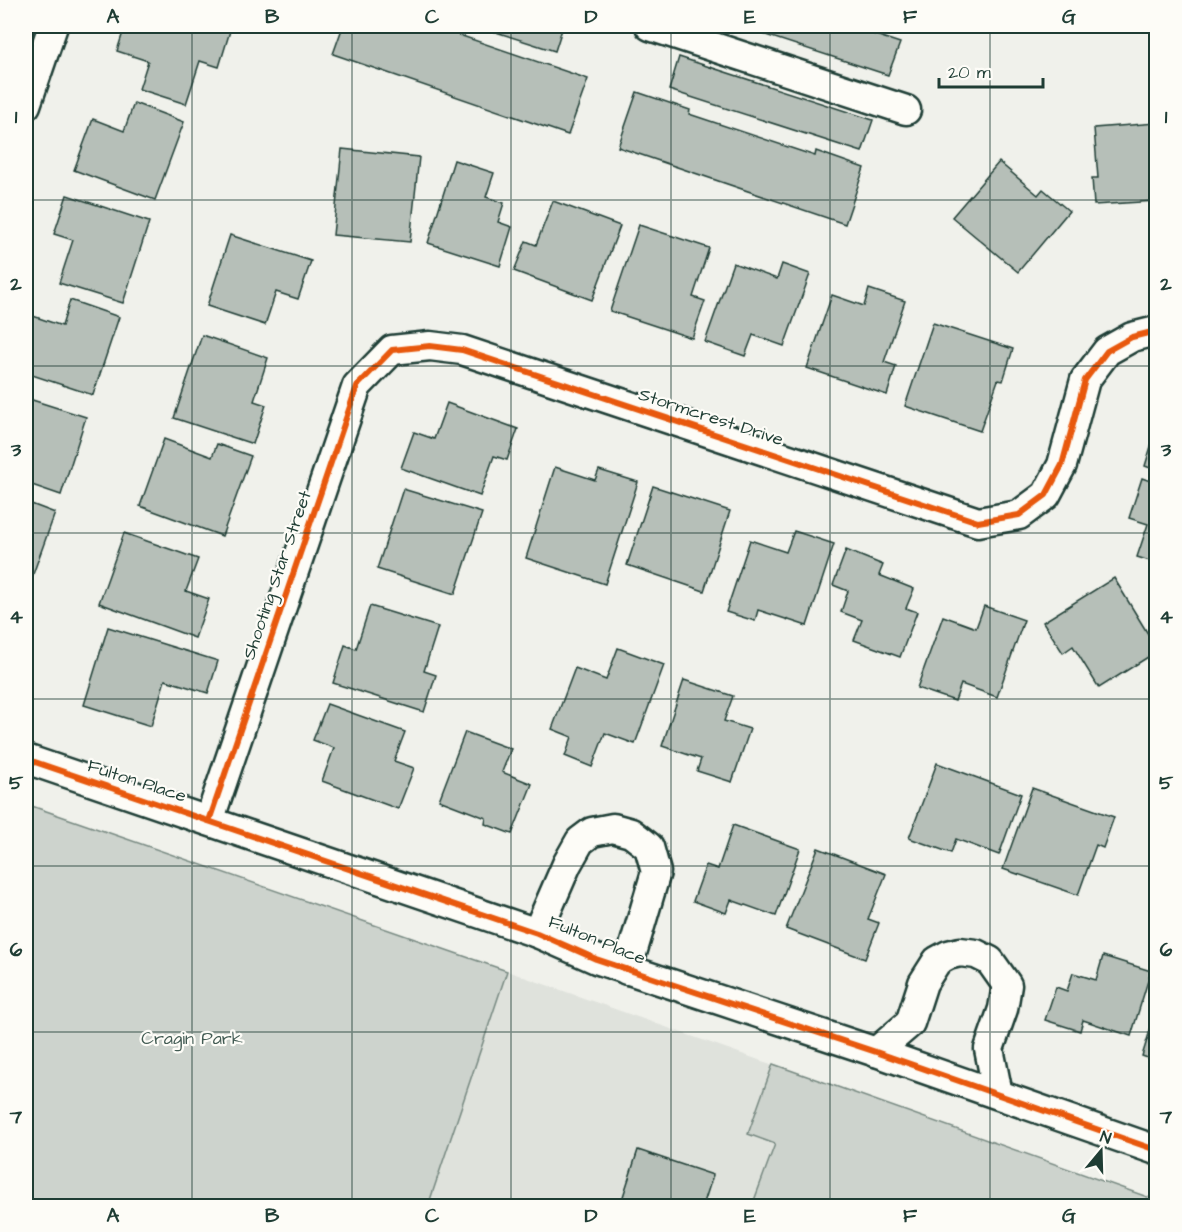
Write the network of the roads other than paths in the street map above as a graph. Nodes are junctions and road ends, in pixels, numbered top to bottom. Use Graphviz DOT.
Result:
graph roads {
  1 [pos="53,26"];
  2 [pos="650,26"];
  3 [pos="26,105"];
  4 [pos="906,110"];
  5 [pos="1156,330"];
  6 [pos="392,350"];
  7 [pos="26,759"];
  8 [pos="209,821"];
  9 [pos="537,933"];
  10 [pos="627,970"];
  11 [pos="876,1052"];
  12 [pos="998,1094"];
  13 [pos="1156,1150"];
  1 -- 3 [label="street"];
  2 -- 4 [label="street"];
  5 -- 6 [label="street, Stormcrest Drive"];
  6 -- 8 [label="street, Shooting Star Street"];
  7 -- 8 [label="street, Fulton Place"];
  8 -- 9 [label="street, Fulton Place"];
  9 -- 10 [label="street, Fulton Place"];
  9 -- 10 [label="street, Fulton Place"];
  10 -- 11 [label="street, Fulton Place"];
  11 -- 12 [label="street, Fulton Place"];
  11 -- 12 [label="street"];
  12 -- 13 [label="street, Fulton Place"];
}
